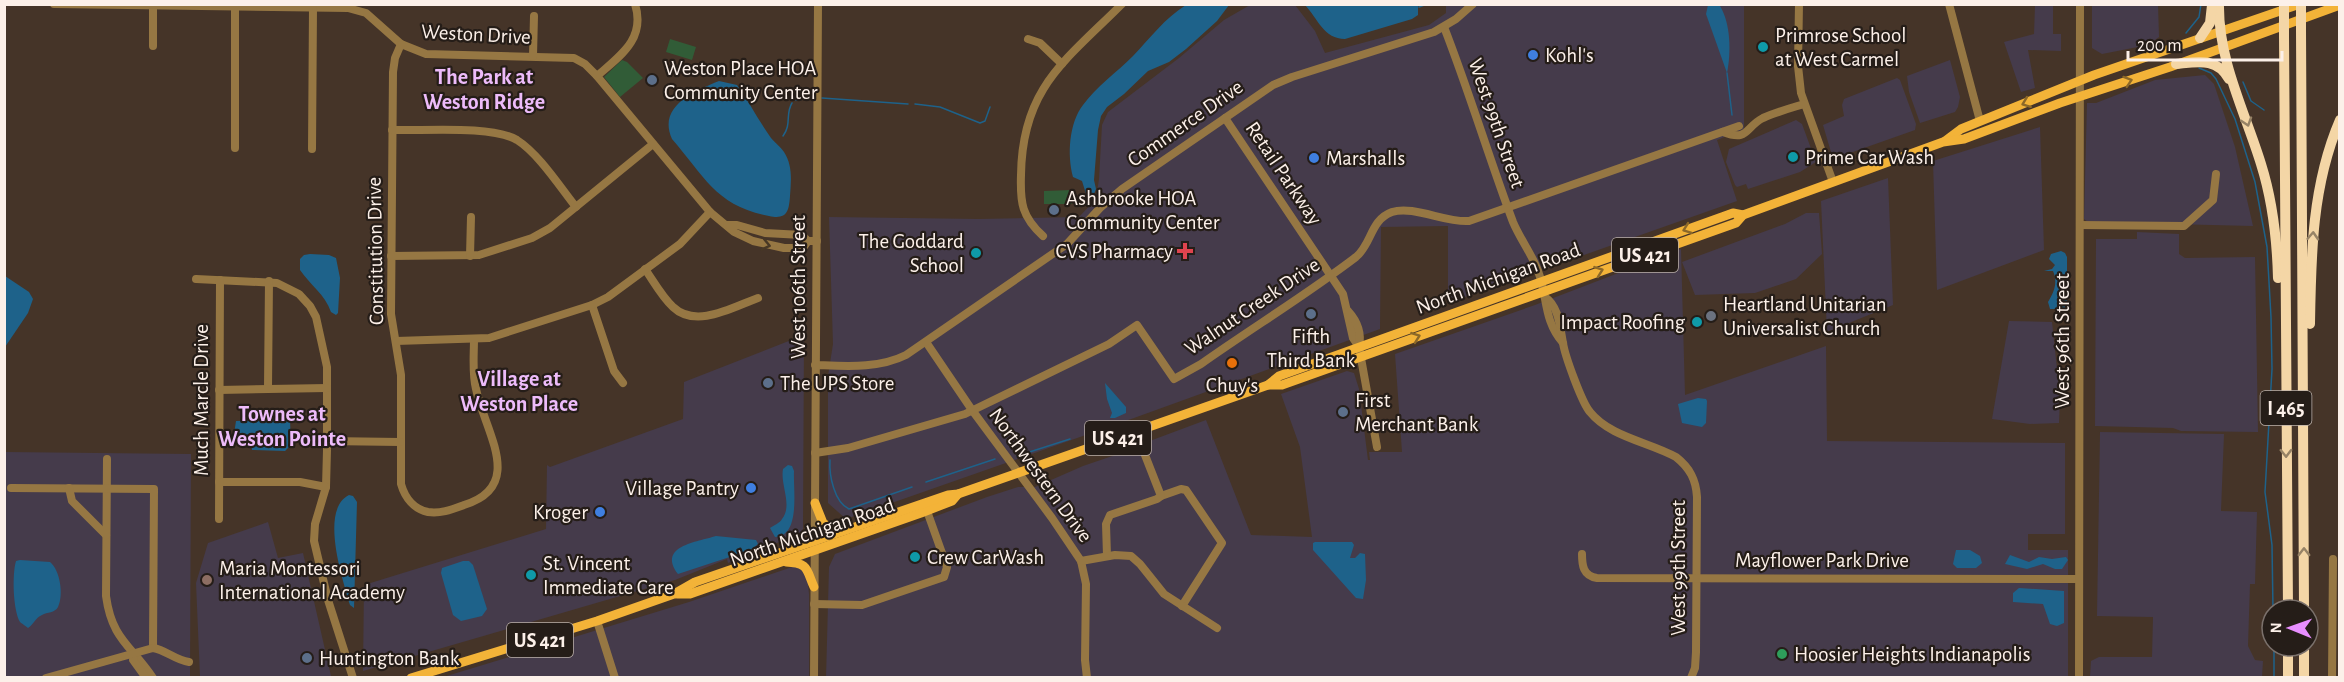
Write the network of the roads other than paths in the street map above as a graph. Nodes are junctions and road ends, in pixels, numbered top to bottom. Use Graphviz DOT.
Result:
graph roads {
  1 [pos="54,4"];
  2 [pos="635,4"];
  3 [pos="818,4"];
  4 [pos="1122,4"];
  5 [pos="1473,4"];
  6 [pos="1798,4"];
  7 [pos="1949,4"];
  8 [pos="2080,4"];
  9 [pos="2212,4"];
  10 [pos="2218,4"];
  11 [pos="2284,4"];
  12 [pos="2300,4"];
  13 [pos="153,5"];
  14 [pos="2340,5"];
  15 [pos="348,6"];
  16 [pos="235,7"];
  17 [pos="313,8"];
  18 [pos="534,16"];
  19 [pos="1444,27"];
  20 [pos="2220,32"];
  21 [pos="2200,38"];
  22 [pos="1028,39"];
  23 [pos="401,44"];
  24 [pos="153,46"];
  25 [pos="2222,46"];
  26 [pos="533,56"];
  27 [pos="1062,64"];
  28 [pos="2176,64"];
  29 [pos="597,76"];
  30 [pos="2080,81"];
  31 [pos="2080,96"];
  32 [pos="2238,96"];
  33 [pos="1804,104"];
  34 [pos="1225,118"];
  35 [pos="2340,120"];
  36 [pos="1980,121"];
  37 [pos="1739,126"];
  38 [pos="392,130"];
  39 [pos="1723,132"];
  40 [pos="1943,142"];
  41 [pos="653,144"];
  42 [pos="235,148"];
  43 [pos="312,149"];
  44 [pos="2216,174"];
  45 [pos="1833,182"];
  46 [pos="576,207"];
  47 [pos="1508,208"];
  48 [pos="710,212"];
  49 [pos="1743,215"];
  50 [pos="471,217"];
  51 [pos="727,225"];
  52 [pos="2080,225"];
  53 [pos="1043,236"];
  54 [pos="812,241"];
  55 [pos="391,256"];
  56 [pos="470,256"];
  57 [pos="645,269"];
  58 [pos="1331,274"];
  59 [pos="196,279"];
  60 [pos="220,280"];
  61 [pos="269,281"];
  62 [pos="1541,281"];
  63 [pos="1545,294"];
  64 [pos="758,298"];
  65 [pos="592,305"];
  66 [pos="474,339"];
  67 [pos="396,341"];
  68 [pos="926,342"];
  69 [pos="1360,352"];
  70 [pos="815,365"];
  71 [pos="623,383"];
  72 [pos="268,387"];
  73 [pos="327,388"];
  74 [pos="219,390"];
  75 [pos="972,410"];
  76 [pos="2286,422"];
  77 [pos="1136,432"];
  78 [pos="327,441"];
  79 [pos="400,442"];
  80 [pos="1377,447"];
  81 [pos="815,453"];
  82 [pos="107,459"];
  83 [pos="2304,462"];
  84 [pos="1020,473"];
  85 [pos="219,482"];
  86 [pos="326,487"];
  87 [pos="11,488"];
  88 [pos="69,488"];
  89 [pos="107,488"];
  90 [pos="958,495"];
  91 [pos="1161,496"];
  92 [pos="815,503"];
  93 [pos="927,510"];
  94 [pos="219,519"];
  95 [pos="849,530"];
  96 [pos="106,535"];
  97 [pos="815,546"];
  98 [pos="1582,554"];
  99 [pos="1107,556"];
  100 [pos="2333,559"];
  101 [pos="1081,561"];
  102 [pos="781,562"];
  103 [pos="1697,578"];
  104 [pos="2079,579"];
  105 [pos="814,587"];
  106 [pos="675,594"];
  107 [pos="2288,598"];
  108 [pos="2304,598"];
  109 [pos="814,604"];
  110 [pos="1182,606"];
  111 [pos="597,621"];
  112 [pos="1217,628"];
  113 [pos="153,648"];
  114 [pos="133,654"];
  115 [pos="2288,658"];
  116 [pos="2304,658"];
  117 [pos="189,662"];
  118 [pos="46,678"];
  119 [pos="146,678"];
  120 [pos="153,678"];
  121 [pos="353,678"];
  122 [pos="411,678"];
  123 [pos="615,678"];
  124 [pos="814,678"];
  125 [pos="1087,678"];
  126 [pos="1691,678"];
  127 [pos="2079,678"];
  128 [pos="2288,678"];
  129 [pos="2304,678"];
  130 [pos="2332,678"];
  1 -- 13 [label="street, Weston Drive"];
  2 -- 29 [label="street"];
  3 -- 54 [label="street, West 106th Street"];
  4 -- 27 [label="street"];
  5 -- 19 [label="street, Commerce Drive"];
  6 -- 33 [label="street"];
  7 -- 36 [label="street"];
  8 -- 30 [label="street, West 96th Street"];
  9 -- 21 [label="highway"];
  10 -- 20 [label="highway"];
  11 -- 76 [label="highway, I 465, bridge"];
  12 -- 20 [label="main road"];
  12 -- 83 [label="highway, I 465, bridge"];
  13 -- 16 [label="street, Weston Drive"];
  13 -- 24 [label="street"];
  14 -- 25 [label="main road, US 421"];
  15 -- 17 [label="street, Weston Drive"];
  15 -- 23 [label="street, Weston Drive"];
  16 -- 17 [label="street, Weston Drive"];
  16 -- 42 [label="street"];
  17 -- 43 [label="street"];
  18 -- 26 [label="street"];
  19 -- 34 [label="street, Commerce Drive"];
  19 -- 47 [label="street, West 99th Street"];
  20 -- 21 [label="main road"];
  20 -- 25 [label="highway"];
  21 -- 30 [label="main road, US 421"];
  22 -- 27 [label="street"];
  23 -- 26 [label="street, Weston Drive"];
  23 -- 38 [label="street, Constitution Drive"];
  25 -- 28 [label="main road, US 421"];
  25 -- 32 [label="highway"];
  26 -- 29 [label="street, Weston Drive"];
  27 -- 53 [label="street"];
  31 -- 28 [label="main road, US 421, one-way"];
  28 -- 32 [label="highway"];
  29 -- 41 [label="street, Weston Drive"];
  30 -- 31 [label="street, West 96th Street"];
  30 -- 36 [label="main road, North Michigan Road / US 421, one-way"];
  31 -- 40 [label="main road, North Michigan Road / US 421"];
  31 -- 52 [label="street, West 96th Street"];
  32 -- 76 [label="highway, one-way"];
  33 -- 39 [label="street, Walnut Creek Drive"];
  33 -- 45 [label="street"];
  34 -- 58 [label="street, Retail Parkway"];
  34 -- 68 [label="street, Commerce Drive"];
  83 -- 35 [label="highway, one-way"];
  36 -- 40 [label="main road, North Michigan Road / US 421"];
  37 -- 39 [label="street, Walnut Creek Drive"];
  38 -- 46 [label="street"];
  38 -- 55 [label="street, Constitution Drive"];
  39 -- 47 [label="street, Walnut Creek Drive"];
  40 -- 45 [label="main road, North Michigan Road / US 421"];
  41 -- 46 [label="street"];
  41 -- 48 [label="street, Weston Drive"];
  44 -- 52 [label="street"];
  45 -- 49 [label="main road, North Michigan Road / US 421"];
  46 -- 56 [label="street"];
  47 -- 58 [label="street, Walnut Creek Drive"];
  47 -- 62 [label="street, West 99th Street"];
  48 -- 51 [label="street, Weston Drive"];
  48 -- 57 [label="street"];
  49 -- 62 [label="main road, North Michigan Road / US 421, one-way"];
  63 -- 49 [label="main road, North Michigan Road / US 421, one-way"];
  50 -- 56 [label="street"];
  51 -- 54 [label="street, Weston Drive"];
  51 -- 54 [label="street, Weston Drive, one-way"];
  52 -- 104 [label="street, West 96th Street"];
  54 -- 70 [label="street, West 106th Street"];
  55 -- 56 [label="street"];
  55 -- 67 [label="street, Constitution Drive"];
  57 -- 64 [label="street"];
  57 -- 65 [label="street"];
  58 -- 69 [label="street, Retail Parkway"];
  58 -- 75 [label="street, Walnut Creek Drive"];
  59 -- 60 [label="street"];
  60 -- 61 [label="street"];
  60 -- 74 [label="street, Much Marcle Drive"];
  61 -- 72 [label="street"];
  61 -- 73 [label="street"];
  62 -- 63 [label="street, West 99th Street"];
  62 -- 69 [label="main road, North Michigan Road / US 421"];
  69 -- 63 [label="main road, North Michigan Road / US 421, one-way"];
  63 -- 103 [label="street, West 99th Street"];
  65 -- 66 [label="street"];
  65 -- 71 [label="street"];
  66 -- 67 [label="street"];
  66 -- 79 [label="street, Constitution Drive"];
  67 -- 79 [label="street, Constitution Drive"];
  68 -- 70 [label="street, Commerce Drive"];
  68 -- 75 [label="street, Northwestern Drive"];
  69 -- 77 [label="main road, North Michigan Road / US 421"];
  69 -- 80 [label="street, Retail Parkway"];
  70 -- 81 [label="street, West 106th Street"];
  72 -- 73 [label="street"];
  72 -- 74 [label="street"];
  73 -- 78 [label="street"];
  74 -- 85 [label="street, Much Marcle Drive"];
  75 -- 81 [label="street, Walnut Creek Drive"];
  75 -- 84 [label="street, Northwestern Drive"];
  76 -- 107 [label="highway, I 465, one-way"];
  77 -- 84 [label="main road, North Michigan Road / US 421"];
  77 -- 91 [label="street"];
  78 -- 79 [label="street"];
  78 -- 86 [label="street"];
  81 -- 92 [label="street, West 106th Street"];
  82 -- 89 [label="street"];
  108 -- 83 [label="highway, I 465, one-way"];
  84 -- 90 [label="main road, North Michigan Road / US 421"];
  84 -- 101 [label="street, Northwestern Drive"];
  85 -- 86 [label="street"];
  85 -- 94 [label="street, Much Marcle Drive"];
  86 -- 121 [label="street"];
  87 -- 88 [label="street"];
  88 -- 89 [label="street"];
  88 -- 96 [label="street"];
  89 -- 96 [label="street"];
  89 -- 113 [label="street"];
  90 -- 93 [label="main road, North Michigan Road / US 421"];
  90 -- 95 [label="main road, North Michigan Road / US 421"];
  91 -- 99 [label="street"];
  91 -- 110 [label="street"];
  92 -- 95 [label="main road"];
  92 -- 97 [label="street, West 106th Street"];
  93 -- 97 [label="main road, North Michigan Road / US 421"];
  93 -- 109 [label="street"];
  95 -- 97 [label="main road, North Michigan Road / US 421"];
  96 -- 114 [label="street"];
  97 -- 102 [label="main road, North Michigan Road / US 421"];
  97 -- 105 [label="street, West 106th Street"];
  97 -- 106 [label="main road, North Michigan Road / US 421"];
  98 -- 103 [label="street, Mayflower Park Drive"];
  99 -- 101 [label="street"];
  99 -- 110 [label="street"];
  100 -- 130 [label="street"];
  101 -- 125 [label="street, Northwestern Drive"];
  102 -- 105 [label="main road"];
  102 -- 106 [label="main road, North Michigan Road / US 421"];
  103 -- 104 [label="street, Mayflower Park Drive"];
  103 -- 126 [label="street, West 99th Street"];
  104 -- 127 [label="street, West 96th Street"];
  105 -- 109 [label="street, West 106th Street"];
  106 -- 111 [label="main road, North Michigan Road / US 421"];
  109 -- 124 [label="street, West 106th Street"];
  110 -- 112 [label="street"];
  111 -- 122 [label="main road, North Michigan Road / US 421"];
  111 -- 123 [label="street"];
  113 -- 114 [label="street"];
  113 -- 117 [label="street"];
  114 -- 118 [label="street"];
  114 -- 119 [label="street"];
  114 -- 120 [label="street"];
  115 -- 128 [label="highway"];
  116 -- 129 [label="highway"];
}
